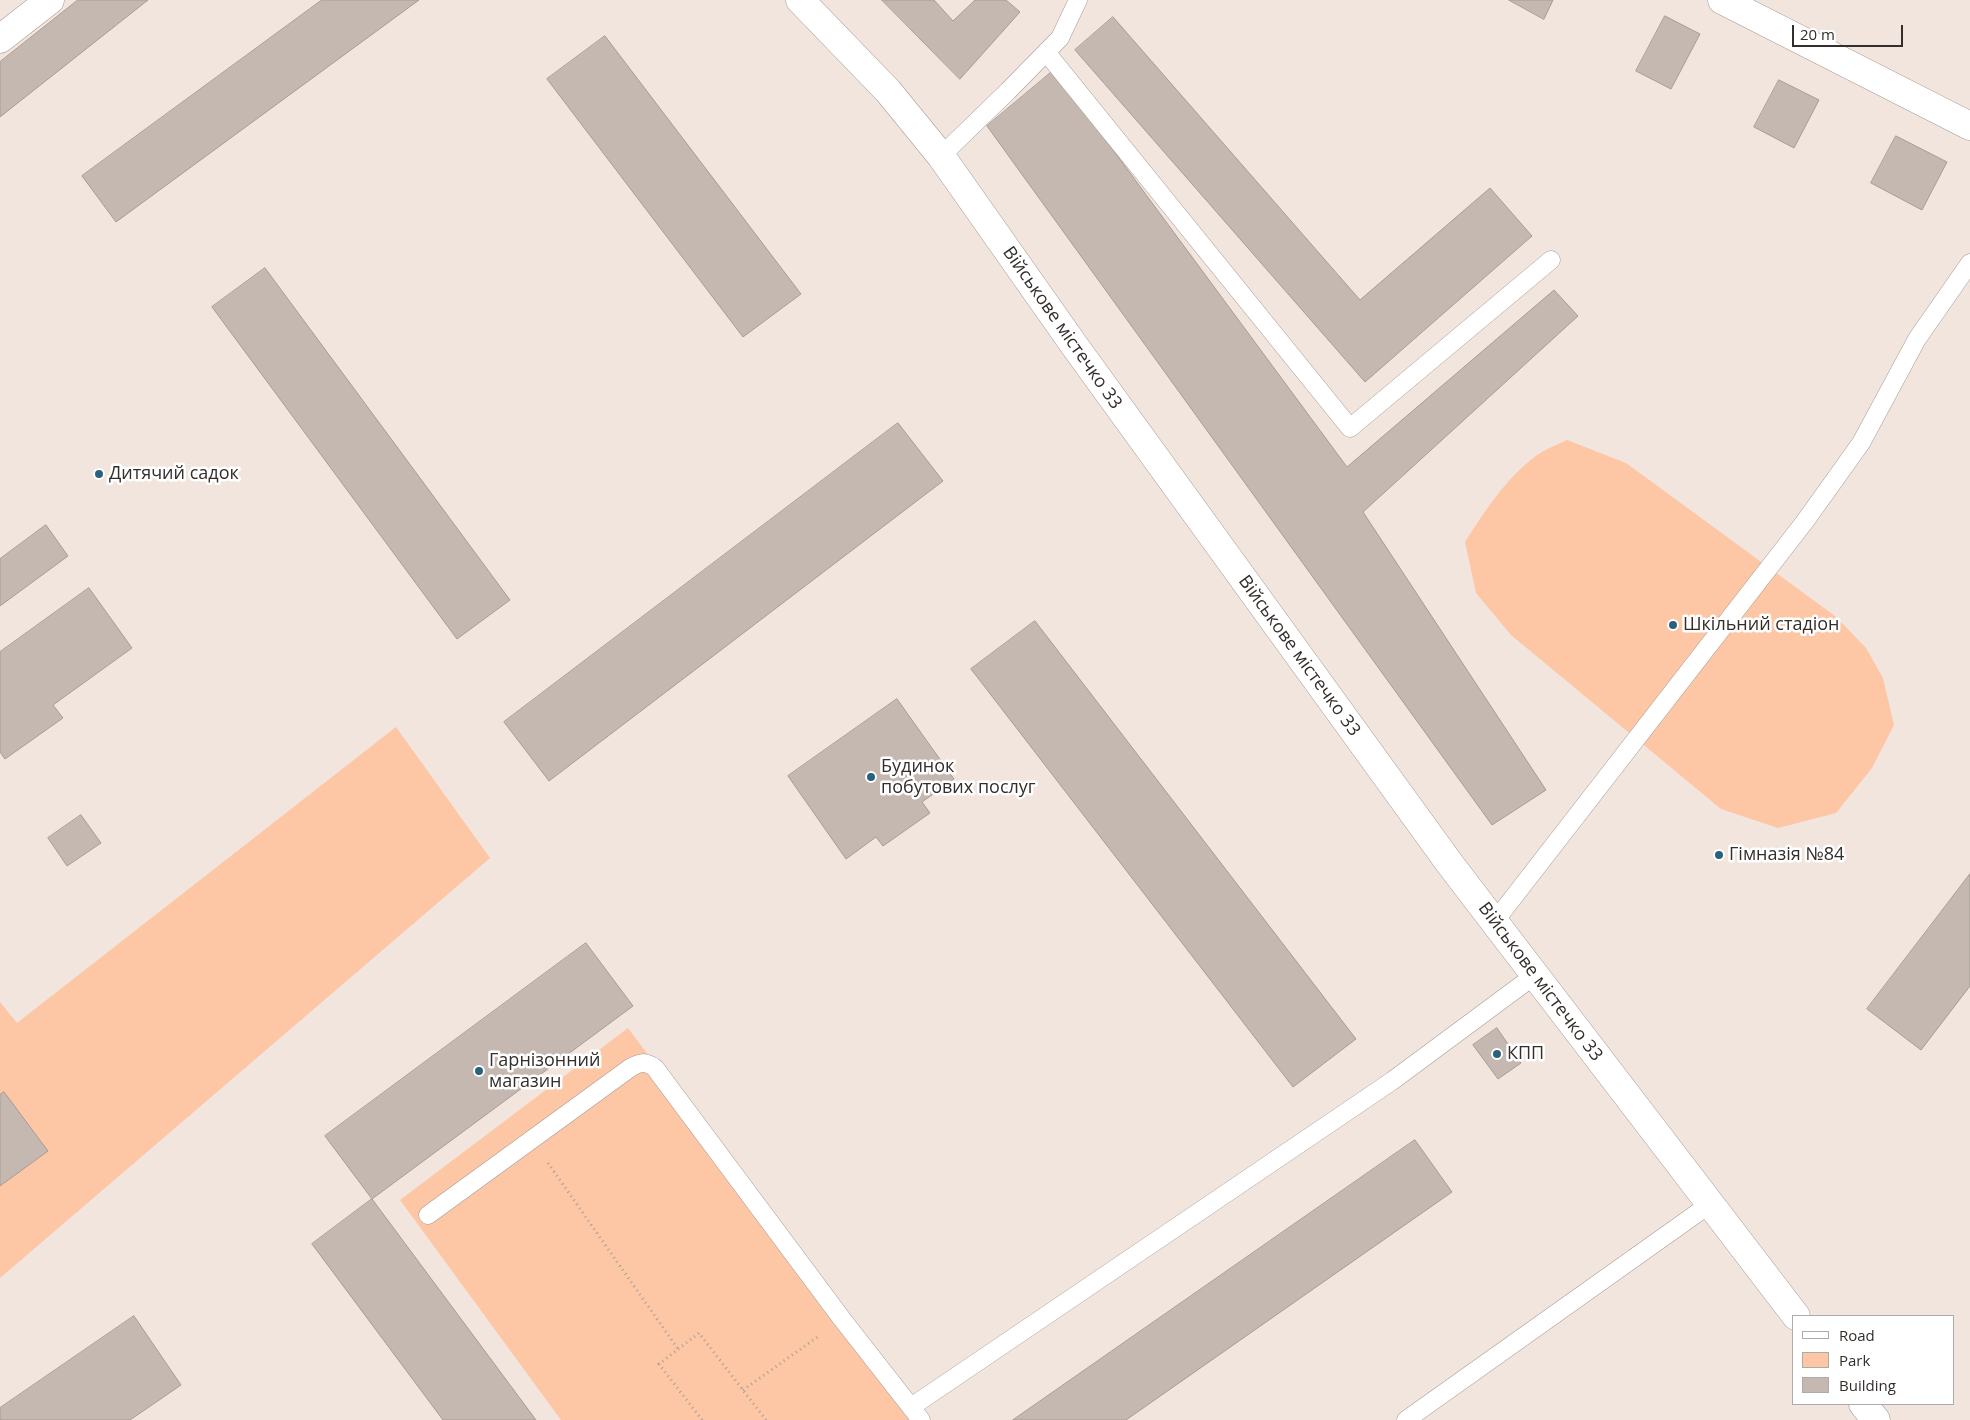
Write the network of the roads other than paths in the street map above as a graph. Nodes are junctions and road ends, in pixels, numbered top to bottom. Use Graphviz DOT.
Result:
graph roads {
  1 [pos="50,0"];
  2 [pos="800,0"];
  3 [pos="1078,0"];
  4 [pos="1722,0"];
  5 [pos="0,39"];
  6 [pos="1046,52"];
  7 [pos="1970,126"];
  8 [pos="941,156"];
  9 [pos="1551,260"];
  10 [pos="1970,263"];
  11 [pos="1495,922"];
  12 [pos="1535,975"];
  13 [pos="1710,1204"];
  14 [pos="428,1214"];
  15 [pos="1795,1315"];
  16 [pos="1864,1405"];
  17 [pos="916,1414"];
  18 [pos="1406,1420"];
  19 [pos="1876,1420"];
  1 -- 5 [label="street"];
  2 -- 8 [label="street, Військове містечко 33"];
  3 -- 6 [label="lane"];
  4 -- 7 [label="street"];
  6 -- 8 [label="lane"];
  6 -- 9 [label="lane"];
  8 -- 11 [label="street, Військове містечко 33"];
  10 -- 11 [label="lane"];
  11 -- 12 [label="street, Військове містечко 33"];
  12 -- 13 [label="street, Військове містечко 33"];
  12 -- 17 [label="lane"];
  13 -- 15 [label="street, Військове містечко 33"];
  13 -- 18 [label="lane"];
  14 -- 17 [label="lane"];
  16 -- 19 [label="street"];
}
